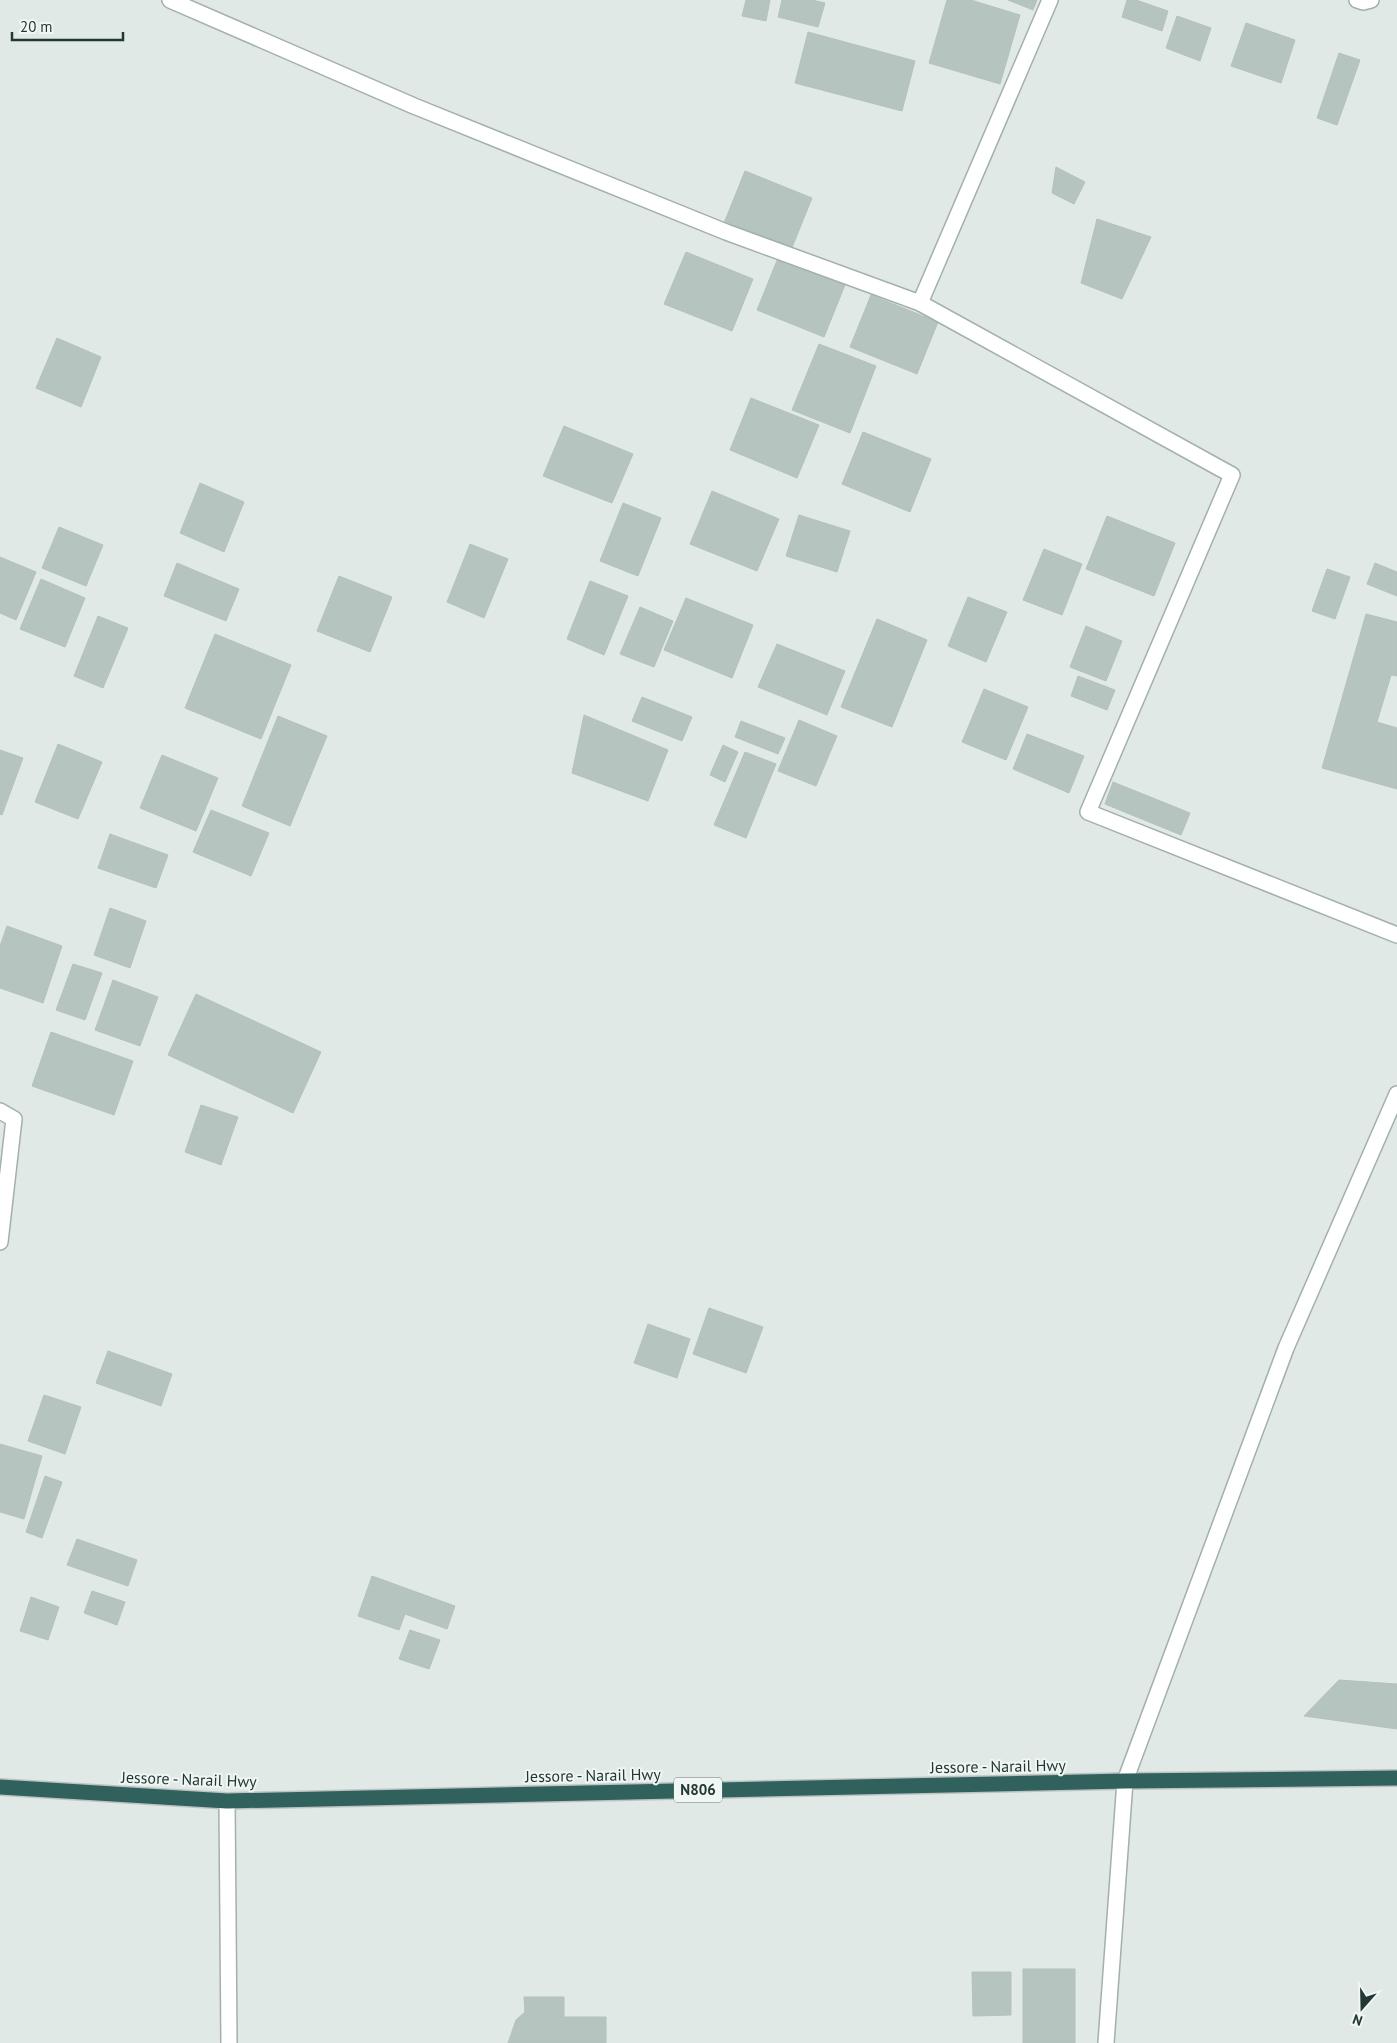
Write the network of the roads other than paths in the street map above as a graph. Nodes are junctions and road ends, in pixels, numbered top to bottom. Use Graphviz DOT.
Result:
graph roads {
  1 [pos="170,0"];
  2 [pos="1050,0"];
  3 [pos="1357,0"];
  4 [pos="1370,0"];
  5 [pos="920,303"];
  6 [pos="1397,936"];
  7 [pos="1397,1094"];
  8 [pos="0,1111"];
  9 [pos="0,1242"];
  10 [pos="1397,1778"];
  11 [pos="1125,1781"];
  12 [pos="0,1787"];
  13 [pos="227,1801"];
  14 [pos="230,2043"];
  15 [pos="1106,2043"];
  1 -- 5 [label="street"];
  2 -- 5 [label="street"];
  3 -- 4 [label="street"];
  5 -- 6 [label="street"];
  7 -- 11 [label="street"];
  8 -- 9 [label="street"];
  10 -- 11 [label="highway, Jessore - Narail Hwy / N806"];
  11 -- 13 [label="highway, Jessore - Narail Hwy / N806"];
  11 -- 15 [label="street"];
  12 -- 13 [label="highway, Jessore - Narail Hwy / N806"];
  13 -- 14 [label="street"];
}
